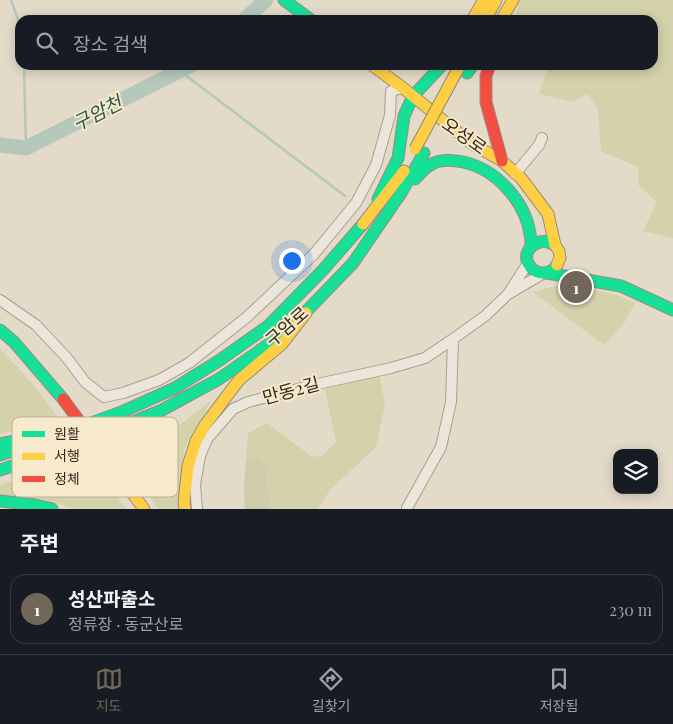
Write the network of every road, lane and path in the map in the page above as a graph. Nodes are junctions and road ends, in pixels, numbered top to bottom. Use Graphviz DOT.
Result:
graph roads {
  1 [pos="284,0"];
  2 [pos="484,0"];
  3 [pos="496,0"];
  4 [pos="511,4"];
  5 [pos="305,15"];
  6 [pos="475,15"];
  7 [pos="488,15"];
  8 [pos="504,15"];
  9 [pos="379,70"];
  10 [pos="437,70"];
  11 [pos="464,70"];
  12 [pos="488,70"];
  13 [pos="403,88"];
  14 [pos="413,96"];
  15 [pos="542,138"];
  16 [pos="471,143"];
  17 [pos="420,151"];
  18 [pos="502,161"];
  19 [pos="515,174"];
  20 [pos="401,192"];
  21 [pos="521,211"];
  22 [pos="371,214"];
  23 [pos="548,214"];
  24 [pos="530,230"];
  25 [pos="555,245"];
  26 [pos="531,246"];
  27 [pos="560,258"];
  28 [pos="528,263"];
  29 [pos="546,273"];
  30 [pos="581,279"];
  31 [pos="508,294"];
  32 [pos="0,300"];
  33 [pos="673,310"];
  34 [pos="306,313"];
  35 [pos="0,330"];
  36 [pos="0,340"];
  37 [pos="453,340"];
  38 [pos="60,401"];
  39 [pos="72,417"];
  40 [pos="108,417"];
  41 [pos="145,417"];
  42 [pos="12,451"];
  43 [pos="0,455"];
  44 [pos="12,466"];
  45 [pos="0,470"];
  46 [pos="126,497"];
  47 [pos="134,497"];
  48 [pos="0,501"];
  49 [pos="52,509"];
  50 [pos="134,509"];
  51 [pos="144,509"];
  52 [pos="185,509"];
  53 [pos="197,509"];
  54 [pos="407,509"];
  1 -- 5 [label="main road"];
  2 -- 6 [label="main road"];
  3 -- 7 [label="main road"];
  4 -- 8 [label="main road"];
  9 -- 13 [label="main road, 오성로"];
  10 -- 14 [label="main road"];
  11 -- 17 [label="main road, 구암로, bridge"];
  12 -- 18 [label="main road"];
  13 -- 14 [label="main road, 오성로"];
  13 -- 32 [label="street"];
  14 -- 16 [label="main road, 오성로"];
  14 -- 22 [label="main road"];
  15 -- 19 [label="street"];
  16 -- 18 [label="main road, 오성로"];
  16 -- 21 [label="main road"];
  17 -- 20 [label="main road, 구암로"];
  17 -- 22 [label="main road, 구암로"];
  18 -- 19 [label="main road, 오성로"];
  19 -- 23 [label="main road, 오성로"];
  20 -- 21 [label="main road"];
  20 -- 34 [label="main road, 구암로"];
  21 -- 24 [label="main road"];
  22 -- 40 [label="main road, 구암로"];
  23 -- 24 [label="main road"];
  23 -- 25 [label="main road"];
  24 -- 26 [label="main road"];
  25 -- 26 [label="main road"];
  25 -- 27 [label="main road"];
  26 -- 28 [label="main road"];
  27 -- 29 [label="main road"];
  27 -- 30 [label="main road"];
  28 -- 29 [label="main road"];
  28 -- 31 [label="street"];
  29 -- 30 [label="main road"];
  29 -- 31 [label="street"];
  30 -- 33 [label="main road"];
  31 -- 37 [label="street, 만동2길"];
  34 -- 41 [label="main road, 구암로"];
  34 -- 52 [label="main road"];
  35 -- 38 [label="main road"];
  36 -- 38 [label="main road"];
  37 -- 53 [label="street, 만동2길"];
  37 -- 54 [label="street"];
  38 -- 39 [label="main road"];
  42 -- 43 [label="main road, 구암로"];
  44 -- 45 [label="main road, 구암로"];
  46 -- 50 [label="main road"];
  47 -- 51 [label="main road"];
  48 -- 49 [label="main road"];
}
